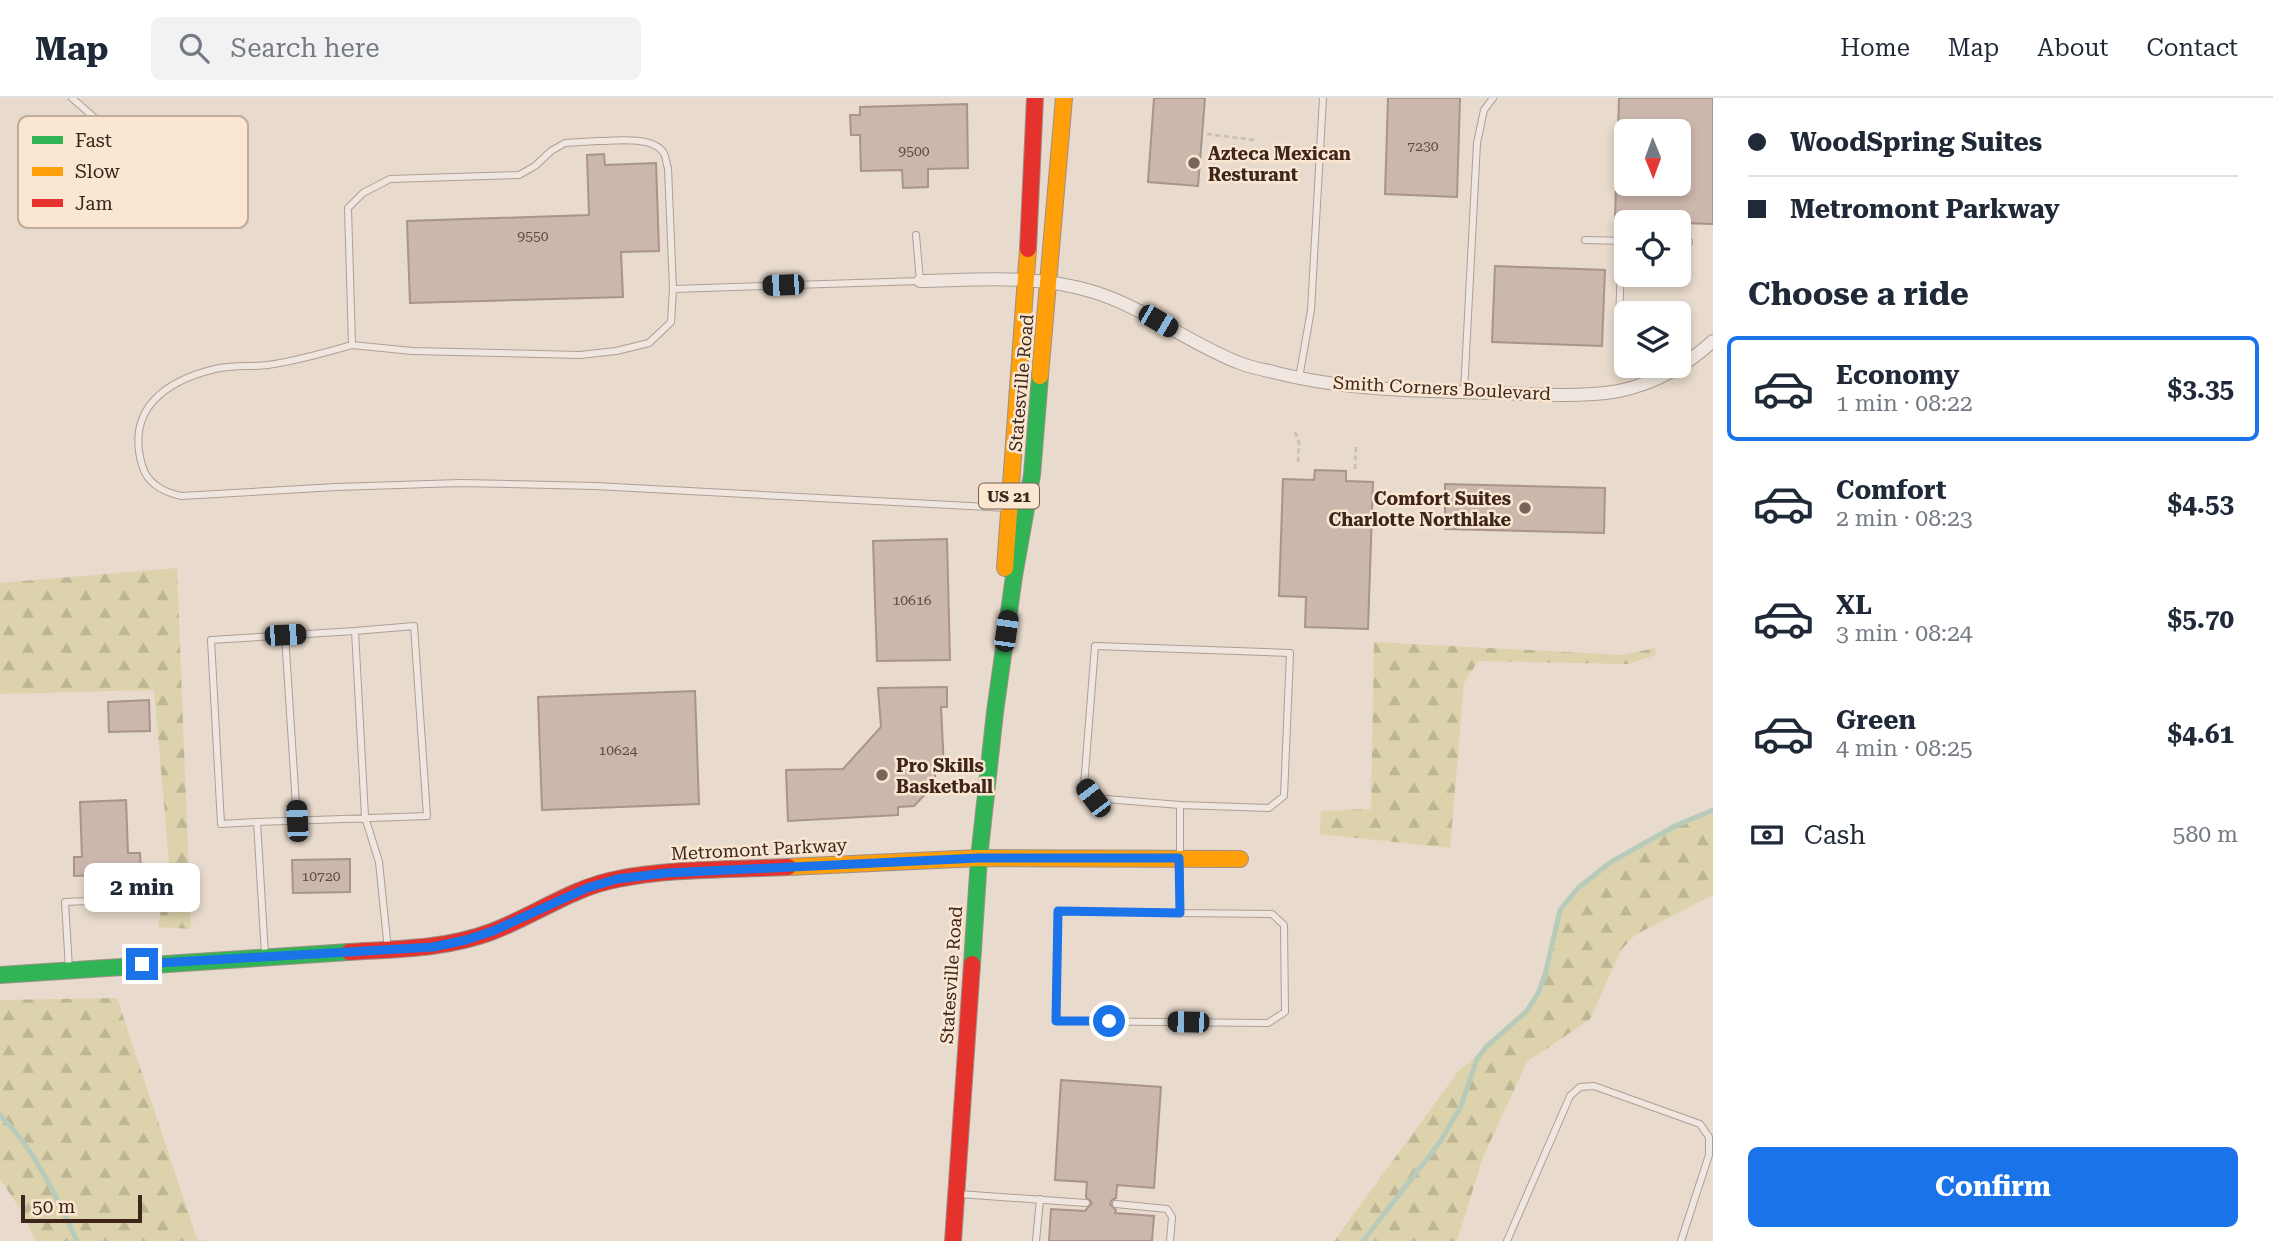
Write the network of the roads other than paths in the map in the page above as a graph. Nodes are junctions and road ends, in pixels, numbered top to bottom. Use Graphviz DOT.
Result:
graph roads {
  1 [pos="72,98"];
  2 [pos="1035,98"];
  3 [pos="1063,98"];
  4 [pos="1323,98"];
  5 [pos="1492,99"];
  6 [pos="92,116"];
  7 [pos="916,235"];
  8 [pos="1585,240"];
  9 [pos="1614,241"];
  10 [pos="1026,279"];
  11 [pos="920,281"];
  12 [pos="1049,281"];
  13 [pos="673,289"];
  14 [pos="1713,341"];
  15 [pos="352,345"];
  16 [pos="1299,378"];
  17 [pos="1464,392"];
  18 [pos="1009,508"];
  19 [pos="355,631"];
  20 [pos="285,635"];
  21 [pos="995,712"];
  22 [pos="1180,805"];
  23 [pos="365,817"];
  24 [pos="297,821"];
  25 [pos="257,822"];
  26 [pos="978,858"];
  27 [pos="1179,858"];
  28 [pos="1240,859"];
  29 [pos="133,899"];
  30 [pos="1180,913"];
  31 [pos="388,952"];
  32 [pos="265,958"];
  33 [pos="69,970"];
  34 [pos="0,975"];
  35 [pos="957,1194"];
  36 [pos="1040,1199"];
  37 [pos="1086,1203"];
  38 [pos="1116,1204"];
  39 [pos="953,1241"];
  40 [pos="1036,1241"];
  41 [pos="1170,1241"];
  42 [pos="1507,1241"];
  43 [pos="1681,1241"];
  1 -- 6 [label="lane"];
  2 -- 10 [label="main road, Statesville Road / US 21"];
  3 -- 12 [label="main road, Statesville Road / US 21"];
  4 -- 16 [label="lane"];
  5 -- 17 [label="lane"];
  7 -- 11 [label="lane"];
  8 -- 9 [label="lane"];
  10 -- 11 [label="street, Smith Corners Boulevard"];
  10 -- 12 [label="street, Smith Corners Boulevard"];
  10 -- 18 [label="main road, Statesville Road / US 21"];
  11 -- 13 [label="lane, Smith Corners Boulevard"];
  12 -- 16 [label="street, Smith Corners Boulevard"];
  12 -- 21 [label="main road, Statesville Road / US 21"];
  13 -- 15 [label="lane"];
  13 -- 15 [label="lane"];
  14 -- 17 [label="street, Smith Corners Boulevard"];
  15 -- 18 [label="lane"];
  16 -- 17 [label="street, Smith Corners Boulevard"];
  18 -- 21 [label="main road, Statesville Road / US 21"];
  19 -- 20 [label="lane"];
  19 -- 23 [label="lane"];
  19 -- 23 [label="lane"];
  20 -- 24 [label="lane"];
  20 -- 25 [label="lane"];
  21 -- 26 [label="main road, Statesville Road / US 21"];
  22 -- 22 [label="lane"];
  22 -- 27 [label="lane"];
  23 -- 24 [label="lane"];
  23 -- 31 [label="lane"];
  24 -- 25 [label="lane"];
  25 -- 32 [label="lane"];
  26 -- 27 [label="main road, Metromont Parkway"];
  26 -- 31 [label="main road, Metromont Parkway"];
  26 -- 35 [label="main road, Statesville Road / US 21"];
  27 -- 28 [label="main road, Metromont Parkway"];
  27 -- 30 [label="lane"];
  29 -- 33 [label="lane"];
  30 -- 30 [label="lane"];
  31 -- 32 [label="main road, Metromont Parkway"];
  32 -- 33 [label="main road, Metromont Parkway"];
  33 -- 34 [label="main road, Metromont Parkway"];
  35 -- 36 [label="lane"];
  35 -- 39 [label="main road, Statesville Road / US 21"];
  36 -- 37 [label="lane"];
  36 -- 40 [label="lane"];
  38 -- 41 [label="lane"];
  42 -- 43 [label="lane"];
}
